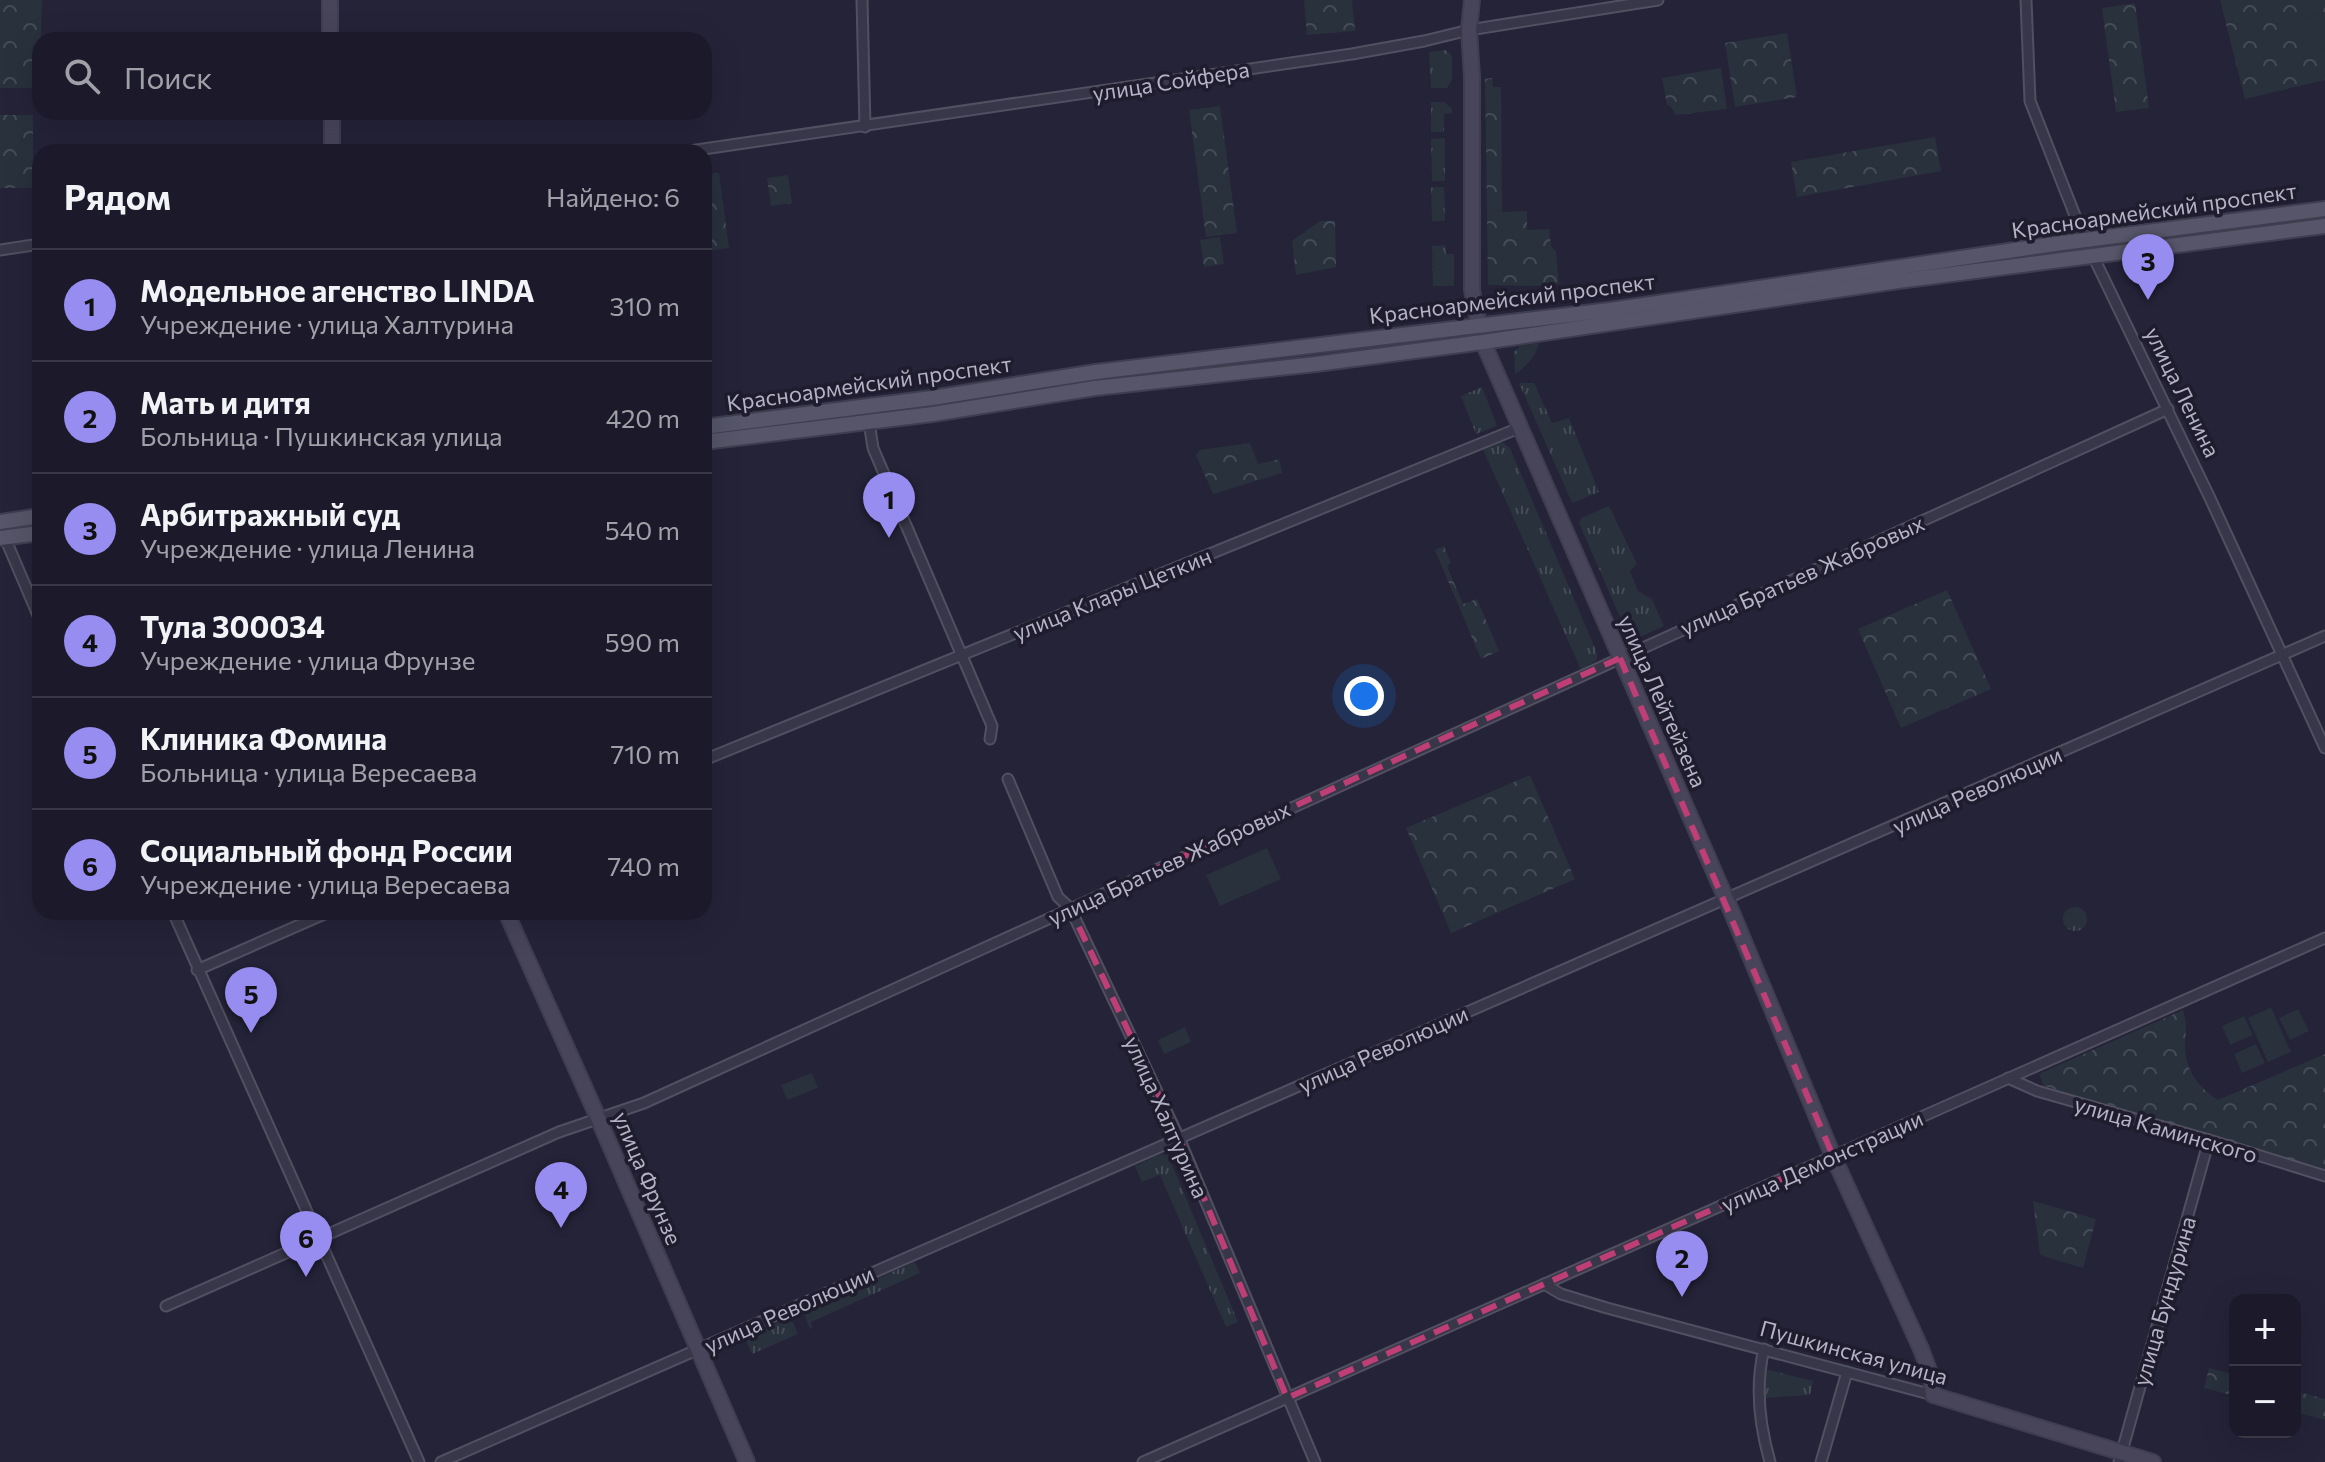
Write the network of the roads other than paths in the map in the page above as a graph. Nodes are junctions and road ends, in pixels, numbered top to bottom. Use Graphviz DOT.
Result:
graph roads {
  1 [pos="330,0"];
  2 [pos="862,0"];
  3 [pos="1472,0"];
  4 [pos="1658,0"];
  5 [pos="2026,0"];
  6 [pos="1469,30"];
  7 [pos="330,32"];
  8 [pos="332,120"];
  9 [pos="865,127"];
  10 [pos="332,144"];
  11 [pos="712,148"];
  12 [pos="2325,209"];
  13 [pos="2325,226"];
  14 [pos="2085,241"];
  15 [pos="32,245"];
  16 [pos="0,250"];
  17 [pos="2093,256"];
  18 [pos="1479,325"];
  19 [pos="1483,342"];
  20 [pos="2168,409"];
  21 [pos="869,422"];
  22 [pos="712,426"];
  23 [pos="1519,428"];
  24 [pos="712,441"];
  25 [pos="32,517"];
  26 [pos="0,522"];
  27 [pos="32,534"];
  28 [pos="2,538"];
  29 [pos="32,603"];
  30 [pos="2325,636"];
  31 [pos="961,655"];
  32 [pos="2282,655"];
  33 [pos="1620,658"];
  34 [pos="990,739"];
  35 [pos="2325,748"];
  36 [pos="712,757"];
  37 [pos="1008,779"];
  38 [pos="1726,900"];
  39 [pos="1070,908"];
  40 [pos="176,920"];
  41 [pos="311,920"];
  42 [pos="510,920"];
  43 [pos="2325,938"];
  44 [pos="197,970"];
  45 [pos="2008,1078"];
  46 [pos="599,1120"];
  47 [pos="1179,1138"];
  48 [pos="2209,1140"];
  49 [pos="1833,1156"];
  50 [pos="2325,1176"];
  51 [pos="317,1238"];
  52 [pos="1544,1284"];
  53 [pos="166,1306"];
  54 [pos="698,1349"];
  55 [pos="1764,1349"];
  56 [pos="1847,1372"];
  57 [pos="1933,1395"];
  58 [pos="1287,1398"];
  59 [pos="2120,1457"];
  60 [pos="419,1462"];
  61 [pos="441,1462"];
  62 [pos="747,1462"];
  63 [pos="1143,1462"];
  64 [pos="1315,1462"];
  65 [pos="1770,1462"];
  66 [pos="1821,1462"];
  67 [pos="2153,1462"];
  1 -- 7 [label="street"];
  2 -- 9 [label="street"];
  3 -- 6 [label="street, улица Лейтейзена"];
  4 -- 6 [label="street, улица Сойфера"];
  5 -- 14 [label="street, улица Ленина"];
  6 -- 9 [label="street, улица Сойфера"];
  6 -- 18 [label="street, улица Лейтейзена"];
  8 -- 10 [label="street"];
  9 -- 11 [label="street, улица Сойфера"];
  12 -- 14 [label="main road, Красноармейский проспект"];
  13 -- 17 [label="main road, Красноармейский проспект"];
  14 -- 17 [label="main road, улица Ленина"];
  14 -- 18 [label="main road, Красноармейский проспект"];
  15 -- 16 [label="street"];
  17 -- 19 [label="main road, Красноармейский проспект"];
  17 -- 20 [label="street, улица Ленина"];
  18 -- 19 [label="main road, улица Лейтейзена"];
  18 -- 22 [label="main road, Красноармейский проспект"];
  19 -- 21 [label="main road, Красноармейский проспект"];
  19 -- 23 [label="street, улица Лейтейзена"];
  20 -- 32 [label="street, улица Ленина"];
  20 -- 33 [label="street, улица Братьев Жабровых"];
  21 -- 24 [label="main road, Красноармейский проспект"];
  21 -- 31 [label="street"];
  23 -- 31 [label="street, улица Клары Цеткин"];
  23 -- 33 [label="street, улица Лейтейзена"];
  25 -- 26 [label="main road"];
  27 -- 28 [label="main road"];
  28 -- 29 [label="street"];
  30 -- 32 [label="street, улица Революции"];
  31 -- 34 [label="street"];
  31 -- 36 [label="street, улица Клары Цеткин"];
  32 -- 35 [label="street, улица Ленина"];
  32 -- 38 [label="street, улица Революции"];
  33 -- 38 [label="street, улица Лейтейзена"];
  33 -- 39 [label="street, улица Братьев Жабровых"];
  37 -- 39 [label="street, улица Халтурина"];
  38 -- 47 [label="street, улица Революции"];
  38 -- 49 [label="street, улица Лейтейзена"];
  39 -- 46 [label="street, улица Братьев Жабровых"];
  39 -- 47 [label="street, улица Халтурина"];
  40 -- 44 [label="street"];
  41 -- 44 [label="street"];
  42 -- 46 [label="street, улица Фрунзе"];
  43 -- 45 [label="street, улица Демонстрации"];
  44 -- 51 [label="street"];
  45 -- 48 [label="street, улица Каминского"];
  45 -- 49 [label="street, улица Демонстрации"];
  46 -- 51 [label="street, улица Братьев Жабровых"];
  46 -- 54 [label="street, улица Фрунзе"];
  47 -- 54 [label="street, улица Революции"];
  47 -- 58 [label="street, улица Халтурина"];
  48 -- 50 [label="street, улица Каминского"];
  48 -- 59 [label="street, улица Бундурина"];
  49 -- 52 [label="street, улица Демонстрации"];
  49 -- 57 [label="street, улица Лейтейзена"];
  51 -- 53 [label="street, улица Братьев Жабровых"];
  51 -- 60 [label="street"];
  52 -- 55 [label="street, Пушкинская улица"];
  52 -- 58 [label="street, улица Демонстрации"];
  54 -- 61 [label="street, улица Революции"];
  54 -- 62 [label="street, улица Фрунзе"];
  55 -- 56 [label="street, Пушкинская улица"];
  55 -- 65 [label="street"];
  56 -- 57 [label="street, Пушкинская улица"];
  56 -- 66 [label="street"];
  57 -- 59 [label="street, Пушкинская улица"];
  58 -- 63 [label="street, улица Демонстрации"];
  58 -- 64 [label="street, улица Халтурина"];
  59 -- 67 [label="street, Пушкинская улица"];
}
